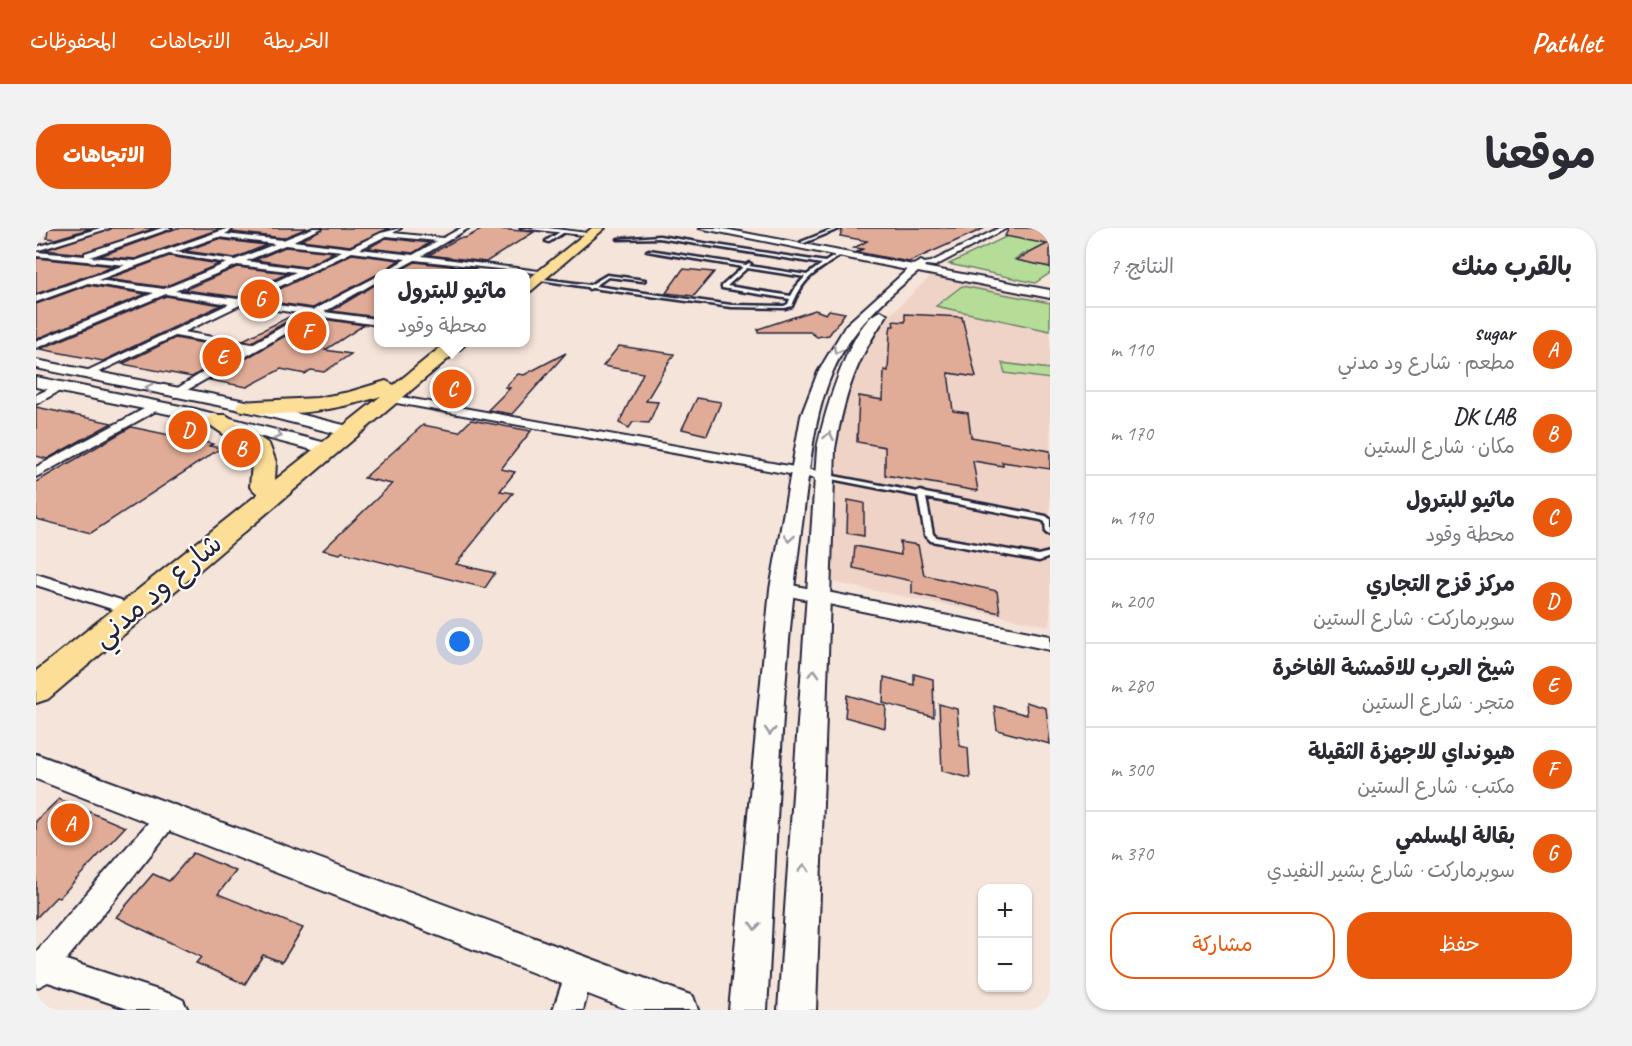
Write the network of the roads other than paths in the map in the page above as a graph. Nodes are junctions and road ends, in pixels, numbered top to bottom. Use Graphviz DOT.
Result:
graph roads {
  1 [pos="107,228"];
  2 [pos="169,228"];
  3 [pos="235,228"];
  4 [pos="319,228"];
  5 [pos="398,228"];
  6 [pos="466,228"];
  7 [pos="523,228"];
  8 [pos="599,228"];
  9 [pos="704,228"];
  10 [pos="727,228"];
  11 [pos="839,228"];
  12 [pos="1004,228"];
  13 [pos="134,229"];
  14 [pos="586,230"];
  15 [pos="159,231"];
  16 [pos="564,231"];
  17 [pos="380,234"];
  18 [pos="218,235"];
  19 [pos="620,239"];
  20 [pos="444,240"];
  21 [pos="548,241"];
  22 [pos="803,242"];
  23 [pos="284,243"];
  24 [pos="718,246"];
  25 [pos="36,249"];
  26 [pos="346,250"];
  27 [pos="649,251"];
  28 [pos="36,254"];
  29 [pos="168,254"];
  30 [pos="762,254"];
  31 [pos="840,254"];
  32 [pos="67,257"];
  33 [pos="77,258"];
  34 [pos="414,258"];
  35 [pos="699,258"];
  36 [pos="237,262"];
  37 [pos="44,263"];
  38 [pos="825,263"];
  39 [pos="138,264"];
  40 [pos="746,266"];
  41 [pos="393,269"];
  42 [pos="475,269"];
  43 [pos="304,271"];
  44 [pos="922,271"];
  45 [pos="807,276"];
  46 [pos="530,279"];
  47 [pos="374,280"];
  48 [pos="644,280"];
  49 [pos="89,281"];
  50 [pos="1006,283"];
  51 [pos="589,288"];
  52 [pos="1050,289"];
  53 [pos="164,292"];
  54 [pos="1050,294"];
  55 [pos="792,298"];
  56 [pos="36,299"];
  57 [pos="239,303"];
  58 [pos="313,314"];
  59 [pos="374,322"];
  60 [pos="173,333"];
  61 [pos="36,345"];
  62 [pos="253,347"];
  63 [pos="438,347"];
  64 [pos="452,347"];
  65 [pos="36,364"];
  66 [pos="86,374"];
  67 [pos="36,382"];
  68 [pos="61,387"];
  69 [pos="388,393"];
  70 [pos="36,400"];
  71 [pos="168,403"];
  72 [pos="246,406"];
  73 [pos="217,410"];
  74 [pos="330,439"];
  75 [pos="36,472"];
  76 [pos="812,475"];
  77 [pos="270,488"];
  78 [pos="921,493"];
  79 [pos="1050,533"];
  80 [pos="1050,554"];
  81 [pos="36,579"];
  82 [pos="781,589"];
  83 [pos="818,596"];
  84 [pos="115,603"];
  85 [pos="1050,643"];
  86 [pos="36,666"];
  87 [pos="36,690"];
  88 [pos="36,766"];
  89 [pos="168,816"];
  90 [pos="40,970"];
  91 [pos="580,970"];
  92 [pos="173,1010"];
  93 [pos="568,1010"];
  94 [pos="679,1010"];
  95 [pos="748,1010"];
  96 [pos="797,1010"];
  1 -- 25 [label="street"];
  2 -- 15 [label="street"];
  3 -- 18 [label="street"];
  4 -- 23 [label="street"];
  5 -- 17 [label="street"];
  6 -- 20 [label="street"];
  7 -- 16 [label="street"];
  8 -- 46 [label="highway"];
  9 -- 31 [label="street"];
  10 -- 22 [label="street"];
  11 -- 22 [label="lane"];
  12 -- 44 [label="street"];
  13 -- 15 [label="street"];
  14 -- 16 [label="street"];
  14 -- 46 [label="highway"];
  15 -- 33 [label="street"];
  16 -- 21 [label="lane"];
  17 -- 20 [label="street"];
  17 -- 26 [label="street"];
  18 -- 23 [label="street"];
  18 -- 29 [label="street"];
  19 -- 24 [label="lane"];
  20 -- 34 [label="street"];
  22 -- 44 [label="street"];
  23 -- 26 [label="street"];
  23 -- 36 [label="street"];
  24 -- 30 [label="lane"];
  24 -- 35 [label="lane"];
  26 -- 34 [label="street"];
  26 -- 43 [label="street"];
  27 -- 35 [label="lane"];
  28 -- 32 [label="street"];
  29 -- 36 [label="street"];
  29 -- 39 [label="street"];
  30 -- 38 [label="lane"];
  30 -- 40 [label="lane"];
  31 -- 38 [label="lane"];
  31 -- 44 [label="street"];
  32 -- 33 [label="street"];
  32 -- 37 [label="street"];
  33 -- 39 [label="street"];
  34 -- 41 [label="street"];
  34 -- 42 [label="street"];
  35 -- 40 [label="lane"];
  36 -- 43 [label="street"];
  36 -- 53 [label="street"];
  38 -- 45 [label="lane"];
  39 -- 49 [label="street"];
  40 -- 45 [label="lane"];
  40 -- 55 [label="lane"];
  43 -- 57 [label="street"];
  44 -- 50 [label="street"];
  44 -- 76 [label="street"];
  45 -- 55 [label="lane"];
  46 -- 51 [label="lane"];
  47 -- 58 [label="street"];
  48 -- 51 [label="lane"];
  49 -- 53 [label="street"];
  49 -- 56 [label="street"];
  50 -- 52 [label="street"];
  50 -- 54 [label="street"];
  51 -- 55 [label="lane"];
  53 -- 57 [label="street"];
  53 -- 61 [label="street"];
  57 -- 58 [label="street"];
  57 -- 60 [label="street"];
  58 -- 59 [label="street"];
  58 -- 62 [label="street"];
  60 -- 62 [label="street"];
  60 -- 66 [label="street"];
  62 -- 71 [label="street"];
  63 -- 69 [label="highway"];
  64 -- 69 [label="highway"];
  65 -- 66 [label="street"];
  71 -- 66 [label="street, one-way"];
  67 -- 68 [label="street"];
  68 -- 70 [label="street"];
  68 -- 71 [label="street"];
  69 -- 72 [label="highway"];
  69 -- 74 [label="highway"];
  69 -- 76 [label="street"];
  71 -- 73 [label="street"];
  71 -- 73 [label="street"];
  71 -- 75 [label="street"];
  72 -- 73 [label="street"];
  72 -- 74 [label="street"];
  73 -- 74 [label="street, one-way"];
  73 -- 77 [label="highway"];
  74 -- 77 [label="highway"];
  76 -- 78 [label="lane"];
  76 -- 82 [label="street, one-way"];
  76 -- 83 [label="street"];
  77 -- 84 [label="highway, شارع ود مدني"];
  77 -- 87 [label="highway, شارع ود مدني"];
  78 -- 79 [label="lane"];
  78 -- 80 [label="lane"];
  81 -- 84 [label="street"];
  82 -- 83 [label="street"];
  82 -- 95 [label="street, one-way"];
  83 -- 85 [label="street"];
  96 -- 83 [label="street, one-way"];
  84 -- 86 [label="highway, شارع ود مدني"];
  88 -- 89 [label="street"];
  89 -- 90 [label="street"];
  89 -- 91 [label="street"];
  90 -- 92 [label="street"];
  91 -- 93 [label="street"];
  91 -- 94 [label="street"];
}
